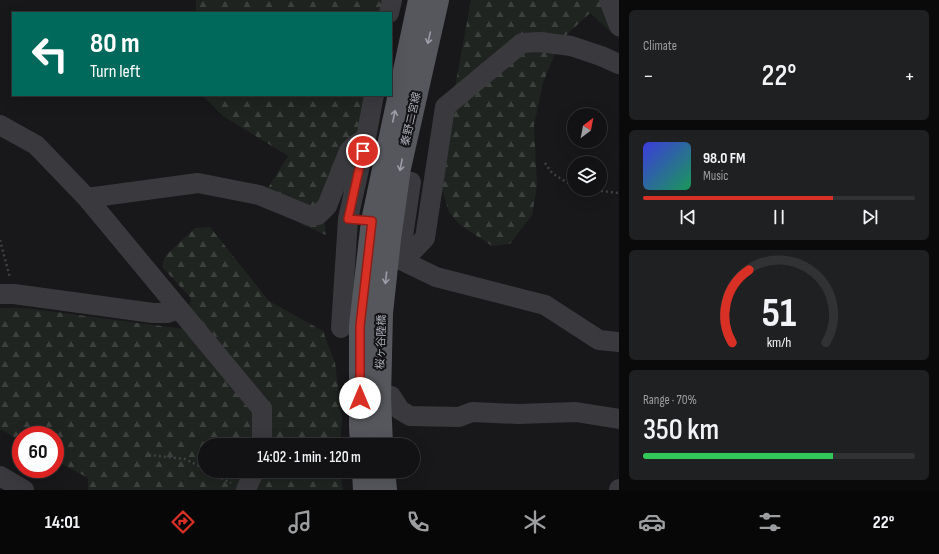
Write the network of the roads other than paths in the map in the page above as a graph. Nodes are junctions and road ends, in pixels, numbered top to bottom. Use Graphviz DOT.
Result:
graph roads {
  1 [pos="392,0"];
  2 [pos="419,0"];
  3 [pos="438,0"];
  4 [pos="609,0"];
  5 [pos="388,12"];
  6 [pos="619,26"];
  7 [pos="619,64"];
  8 [pos="374,96"];
  9 [pos="0,124"];
  10 [pos="366,138"];
  11 [pos="410,182"];
  12 [pos="87,198"];
  13 [pos="348,219"];
  14 [pos="377,232"];
  15 [pos="403,261"];
  16 [pos="7,294"];
  17 [pos="178,309"];
  18 [pos="341,328"];
  19 [pos="619,342"];
  20 [pos="619,419"];
  21 [pos="262,438"];
  22 [pos="361,438"];
  23 [pos="372,438"];
  24 [pos="382,438"];
  25 [pos="0,476"];
  26 [pos="248,478"];
  27 [pos="363,478"];
  28 [pos="375,478"];
  29 [pos="385,478"];
  30 [pos="240,488"];
  31 [pos="24,490"];
  32 [pos="364,490"];
  33 [pos="376,490"];
  34 [pos="386,490"];
  1 -- 5 [label="street"];
  14 -- 2 [label="main road, 秦野二宮線, one-way"];
  3 -- 14 [label="main road, 秦野二宮線, one-way"];
  4 -- 6 [label="street"];
  7 -- 15 [label="street"];
  8 -- 10 [label="street"];
  9 -- 12 [label="street"];
  10 -- 12 [label="street"];
  10 -- 13 [label="street"];
  11 -- 15 [label="street"];
  12 -- 17 [label="street"];
  13 -- 14 [label="street"];
  13 -- 18 [label="street"];
  14 -- 22 [label="main road, 桜ヶ谷陸橋"];
  14 -- 24 [label="main road, 桜ヶ谷陸橋, one-way, bridge"];
  15 -- 19 [label="street"];
  16 -- 17 [label="street"];
  17 -- 21 [label="street"];
  20 -- 23 [label="street"];
  25 -- 31 [label="street"];
  26 -- 30 [label="street"];
  27 -- 32 [label="main road"];
  28 -- 33 [label="street"];
  29 -- 34 [label="main road"];
}
